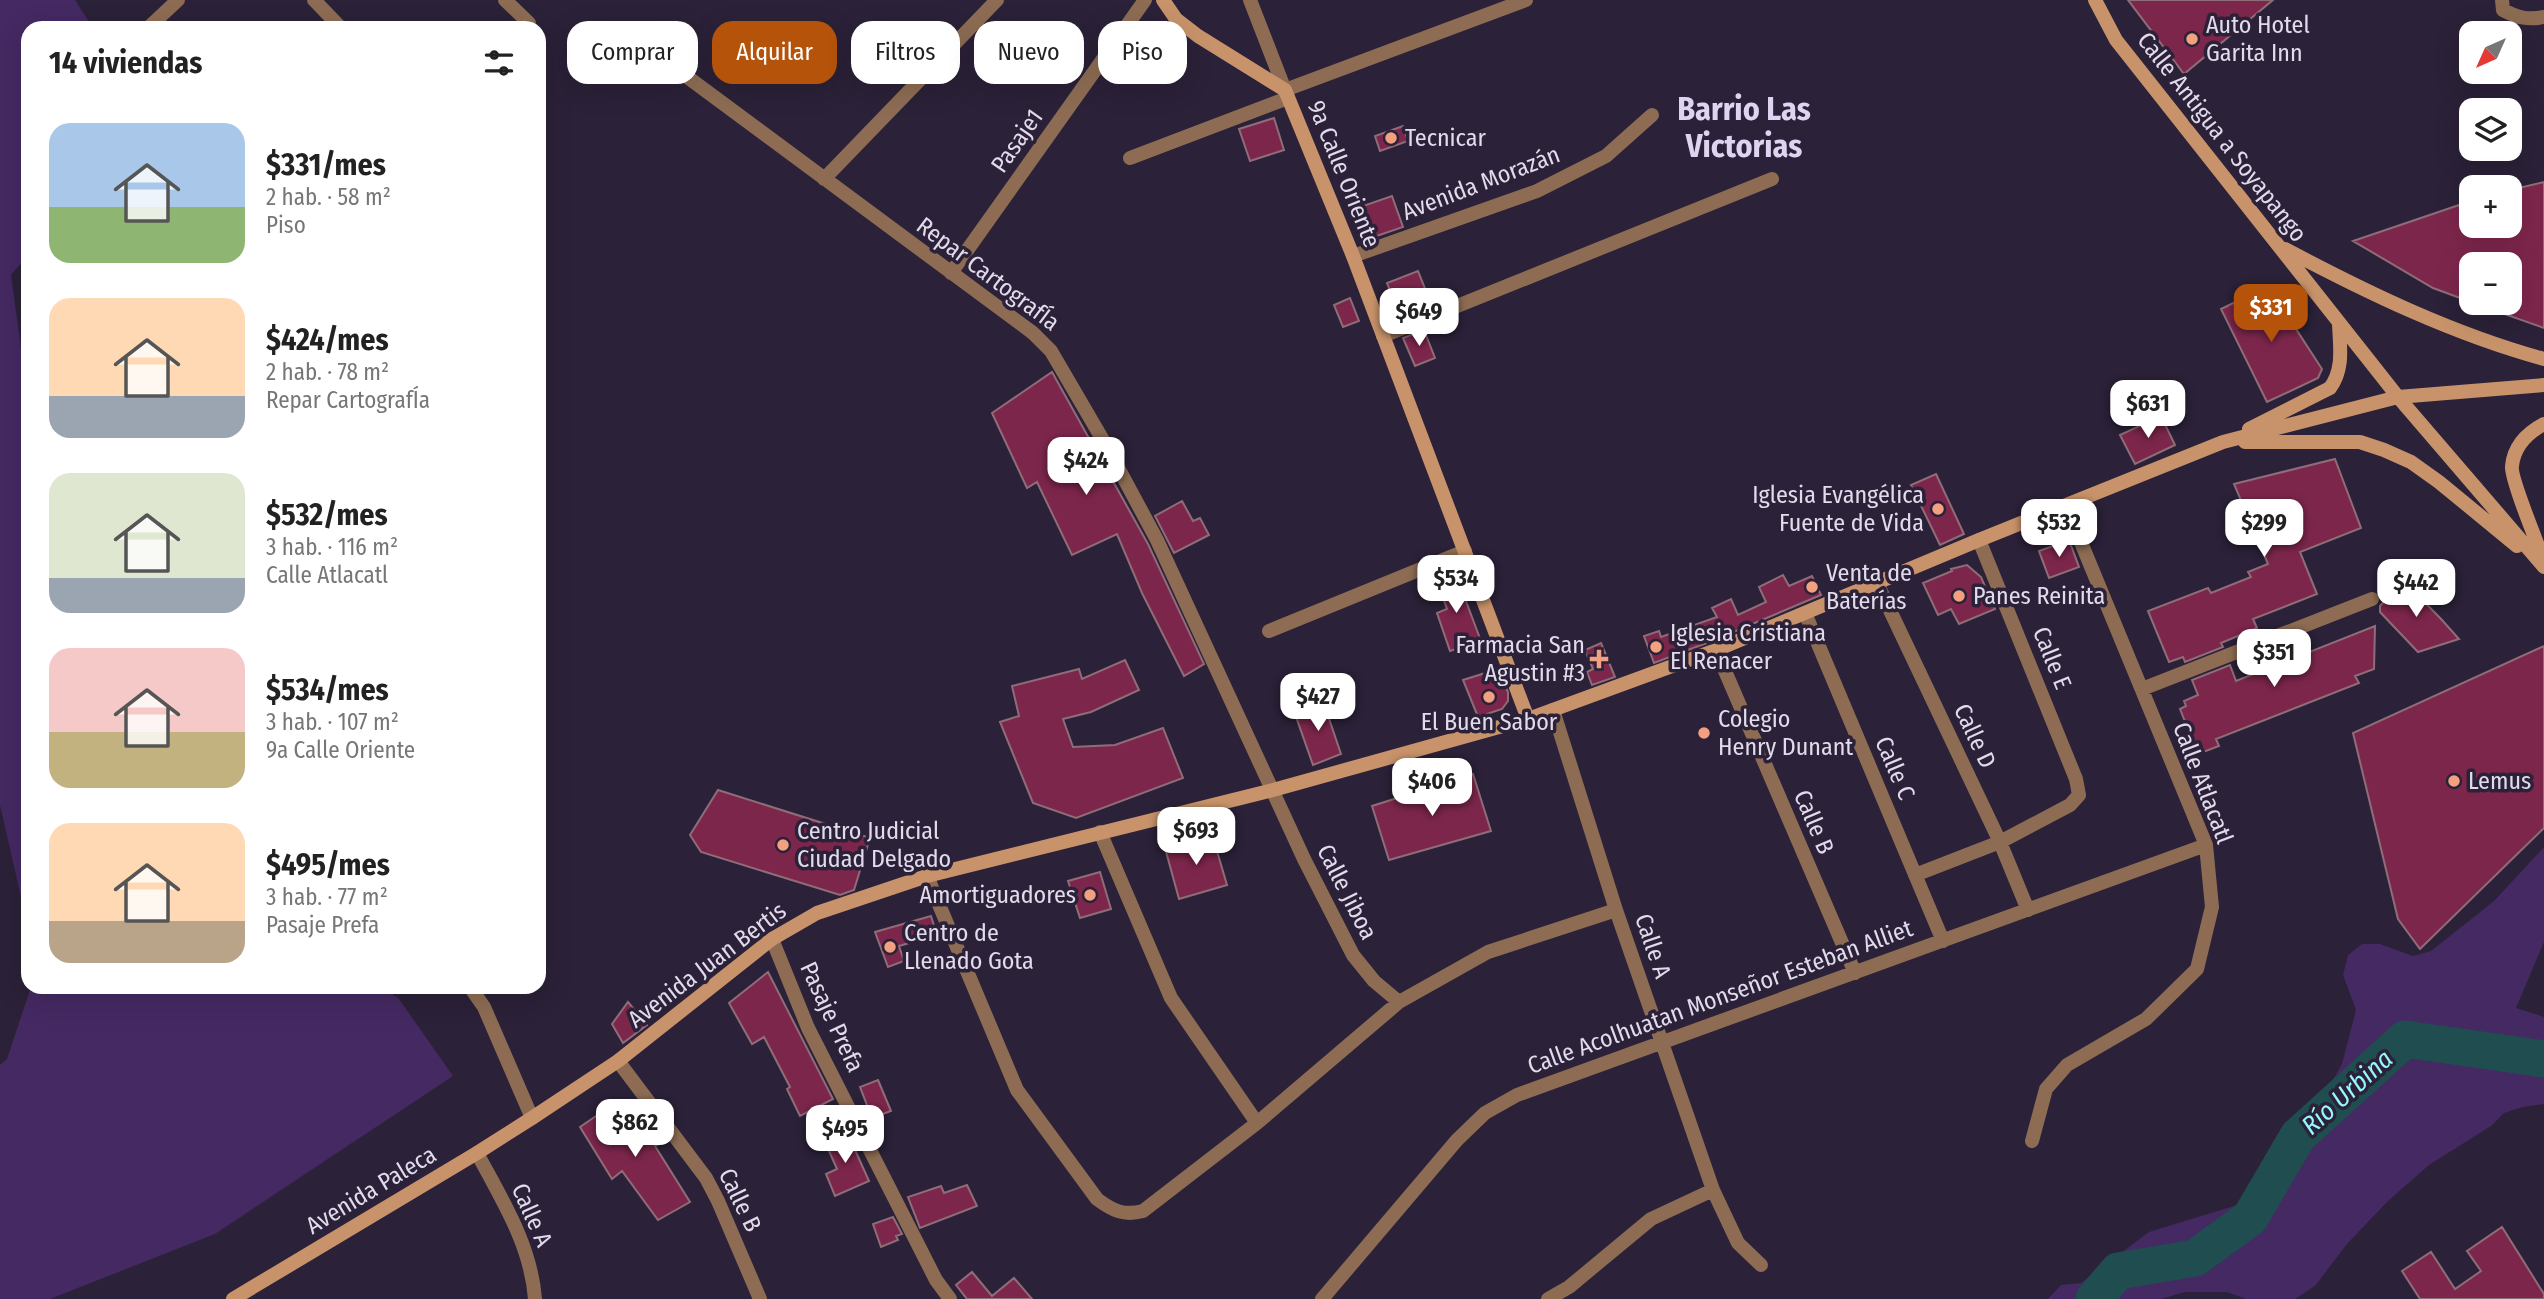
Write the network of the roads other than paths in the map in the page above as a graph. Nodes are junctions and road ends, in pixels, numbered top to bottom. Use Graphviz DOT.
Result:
graph roads {
  1 [pos="178,0"];
  2 [pos="314,0"];
  3 [pos="505,0"];
  4 [pos="997,0"];
  5 [pos="1145,0"];
  6 [pos="1163,0"];
  7 [pos="1251,0"];
  8 [pos="1526,0"];
  9 [pos="2095,0"];
  10 [pos="2503,5"];
  11 [pos="2544,17"];
  12 [pos="156,21"];
  13 [pos="334,21"];
  14 [pos="527,21"];
  15 [pos="697,84"];
  16 [pos="1287,94"];
  17 [pos="1652,115"];
  18 [pos="1130,158"];
  19 [pos="824,178"];
  20 [pos="1772,179"];
  21 [pos="2281,247"];
  22 [pos="1353,256"];
  23 [pos="951,273"];
  24 [pos="2339,324"];
  25 [pos="1383,336"];
  26 [pos="2544,359"];
  27 [pos="2544,385"];
  28 [pos="2398,397"];
  29 [pos="2544,424"];
  30 [pos="2223,442"];
  31 [pos="2066,506"];
  32 [pos="1979,540"];
  33 [pos="1465,551"];
  34 [pos="2544,561"];
  35 [pos="2544,568"];
  36 [pos="1877,583"];
  37 [pos="2372,600"];
  38 [pos="1805,613"];
  39 [pos="1269,631"];
  40 [pos="1716,650"];
  41 [pos="2142,689"];
  42 [pos="1553,710"];
  43 [pos="1528,719"];
  44 [pos="1273,790"];
  45 [pos="1100,832"];
  46 [pos="2000,842"];
  47 [pos="2206,845"];
  48 [pos="1915,875"];
  49 [pos="927,876"];
  50 [pos="1616,910"];
  51 [pos="2028,910"];
  52 [pos="772,939"];
  53 [pos="1943,941"];
  54 [pos="1855,973"];
  55 [pos="475,994"];
  56 [pos="1399,1002"];
  57 [pos="1662,1043"];
  58 [pos="618,1061"];
  59 [pos="531,1118"];
  60 [pos="1257,1123"];
  61 [pos="2032,1141"];
  62 [pos="477,1153"];
  63 [pos="1713,1190"];
  64 [pos="1761,1265"];
  65 [pos="233,1299"];
  66 [pos="535,1299"];
  67 [pos="760,1299"];
  68 [pos="950,1299"];
  69 [pos="1322,1299"];
  70 [pos="1548,1299"];
  1 -- 12 [label="street"];
  2 -- 13 [label="street"];
  3 -- 14 [label="street"];
  4 -- 19 [label="street"];
  5 -- 23 [label="street, Pasaje1"];
  6 -- 16 [label="main road"];
  7 -- 16 [label="street, 9a Calle Oriente"];
  8 -- 16 [label="street"];
  9 -- 21 [label="main road, Calle Antigua a Soyapango"];
  10 -- 11 [label="street"];
  15 -- 19 [label="street, Repar CartografÍa"];
  16 -- 18 [label="street"];
  16 -- 22 [label="main road, 9a Calle Oriente"];
  17 -- 22 [label="street, Avenida Morazán"];
  19 -- 23 [label="street, Repar CartografÍa"];
  20 -- 25 [label="street"];
  21 -- 24 [label="main road, Calle Antigua a Soyapango"];
  21 -- 26 [label="main road"];
  22 -- 25 [label="main road, 9a Calle Oriente"];
  23 -- 44 [label="street, Repar CartografÍa"];
  24 -- 28 [label="main road, Calle Antigua a Soyapango"];
  24 -- 30 [label="main road"];
  25 -- 33 [label="main road, 9a Calle Oriente"];
  27 -- 28 [label="main road, Avenida Juan Bertis"];
  28 -- 30 [label="main road, Avenida Juan Bertis"];
  28 -- 35 [label="main road, Calle Antigua a Soyapango"];
  29 -- 34 [label="main road"];
  30 -- 31 [label="main road, Avenida Juan Bertis"];
  30 -- 35 [label="main road"];
  31 -- 32 [label="main road, Avenida Juan Bertis"];
  31 -- 41 [label="street, Calle Atlacatl"];
  32 -- 36 [label="main road, Avenida Juan Bertis"];
  32 -- 46 [label="street, Calle E"];
  33 -- 39 [label="street"];
  33 -- 43 [label="main road, 9a Calle Oriente"];
  36 -- 38 [label="main road, Avenida Juan Bertis"];
  36 -- 46 [label="street, Calle D"];
  37 -- 41 [label="street"];
  38 -- 40 [label="main road, Avenida Juan Bertis"];
  38 -- 48 [label="street, Calle C"];
  40 -- 42 [label="main road, Avenida Juan Bertis"];
  40 -- 54 [label="street, Calle B"];
  41 -- 47 [label="street, Calle Atlacatl"];
  42 -- 43 [label="main road, Avenida Juan Bertis"];
  42 -- 50 [label="street, Calle A"];
  43 -- 44 [label="main road, Avenida Juan Bertis"];
  44 -- 45 [label="main road, Avenida Juan Bertis"];
  44 -- 56 [label="street, Calle Jiboa"];
  45 -- 49 [label="main road, Avenida Juan Bertis"];
  45 -- 60 [label="street"];
  46 -- 48 [label="street"];
  46 -- 51 [label="street, Calle D"];
  47 -- 51 [label="street, Calle Acolhuatan Monseñor Esteban Alliet"];
  47 -- 61 [label="street, Calle Atlacatl"];
  48 -- 53 [label="street, Calle C"];
  49 -- 52 [label="main road, Avenida Juan Bertis"];
  49 -- 60 [label="street"];
  50 -- 56 [label="street"];
  50 -- 57 [label="street, Calle A"];
  51 -- 53 [label="street, Calle Acolhuatan Monseñor Esteban Alliet"];
  52 -- 58 [label="main road, Avenida Juan Bertis"];
  52 -- 68 [label="street, Pasaje Prefa"];
  53 -- 54 [label="street, Calle Acolhuatan Monseñor Esteban Alliet"];
  54 -- 57 [label="street, Calle Acolhuatan Monseñor Esteban Alliet"];
  55 -- 59 [label="street"];
  56 -- 60 [label="street"];
  57 -- 63 [label="street, Calle A"];
  57 -- 69 [label="street, Calle Acolhuatan Monseñor Esteban Alliet"];
  58 -- 59 [label="main road, Avenida Juan Bertis"];
  58 -- 67 [label="street, Calle B"];
  59 -- 62 [label="main road, Avenida Paleca"];
  62 -- 65 [label="main road, Avenida Paleca"];
  62 -- 66 [label="street, Calle A"];
  63 -- 64 [label="street, Calle A"];
  63 -- 70 [label="street"];
}
